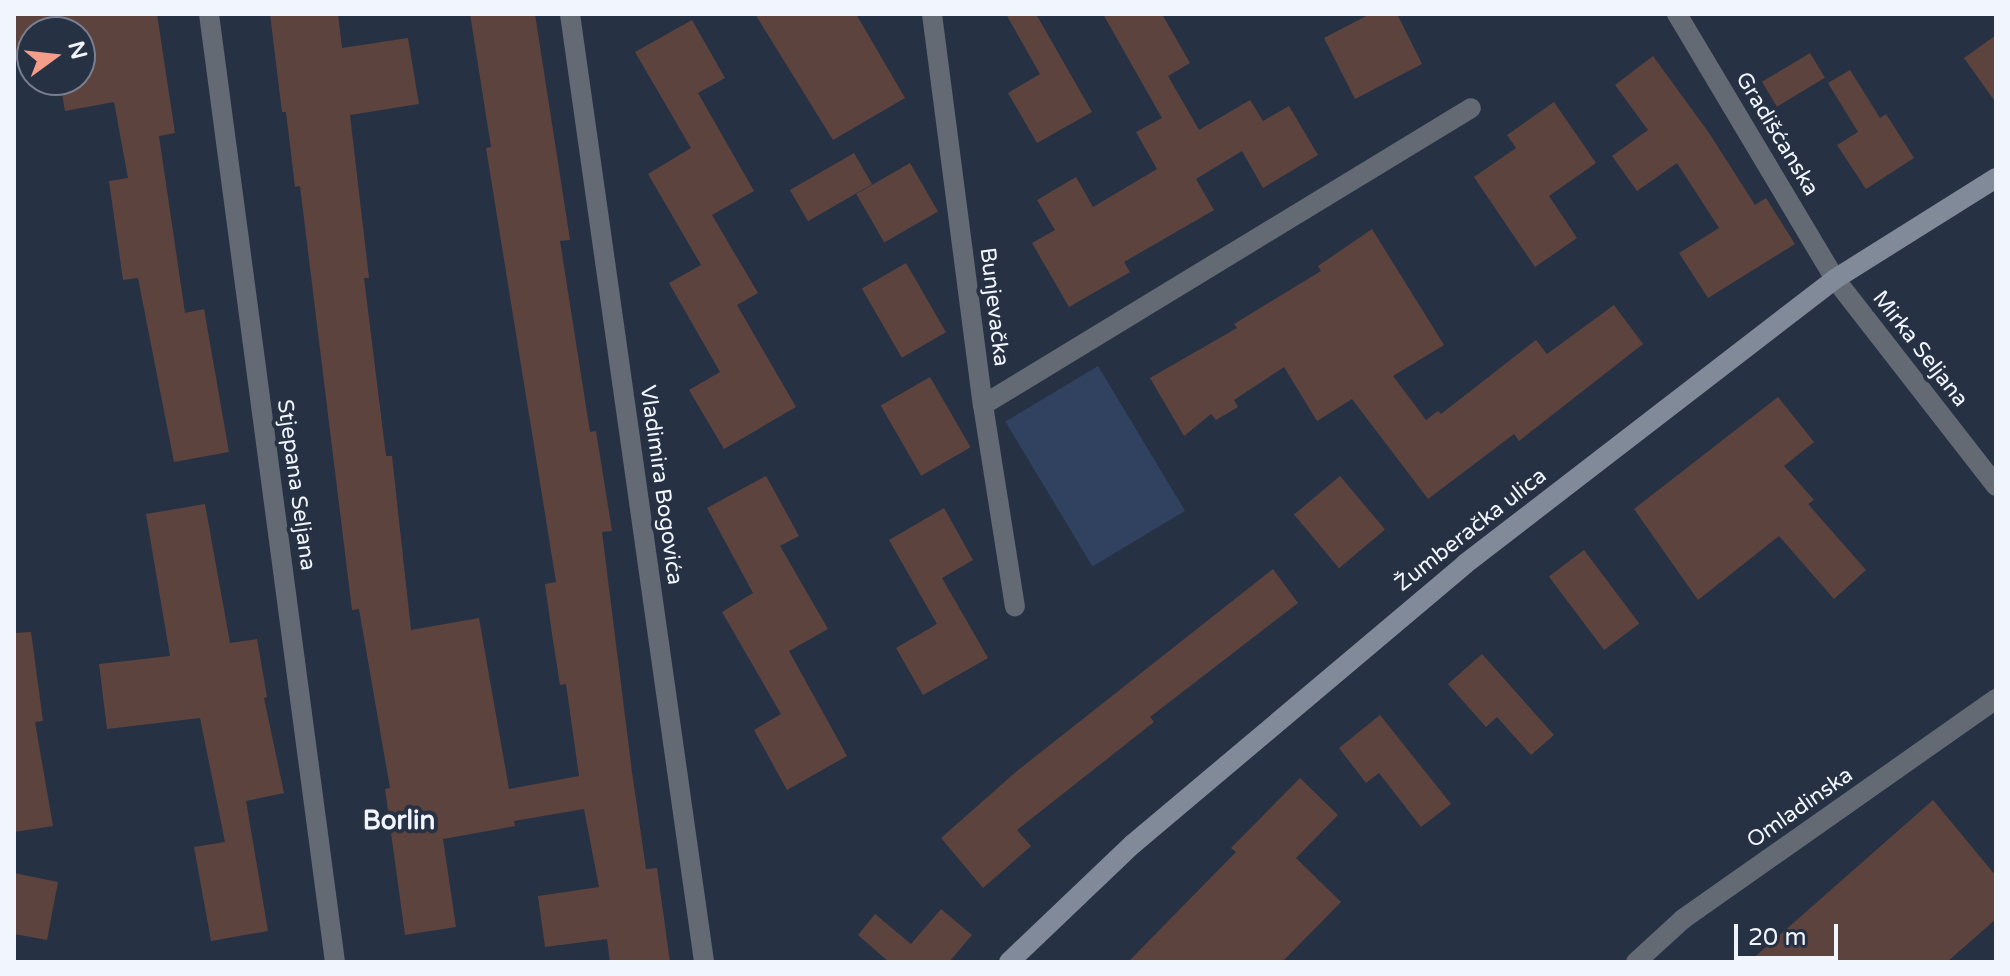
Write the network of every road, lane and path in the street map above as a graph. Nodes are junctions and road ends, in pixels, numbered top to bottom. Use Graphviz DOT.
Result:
graph roads {
  1 [pos="209,14"];
  2 [pos="570,14"];
  3 [pos="932,14"];
  4 [pos="1677,14"];
  5 [pos="1471,108"];
  6 [pos="1996,178"];
  7 [pos="1835,279"];
  8 [pos="983,405"];
  9 [pos="1996,486"];
  10 [pos="1015,606"];
  11 [pos="1996,699"];
  12 [pos="335,962"];
  13 [pos="704,962"];
  14 [pos="1009,962"];
  15 [pos="1636,962"];
  1 -- 12 [label="street, Stjepana Seljana"];
  2 -- 13 [label="street, Vladimira Bogovića"];
  3 -- 8 [label="street, Bunjevačka"];
  4 -- 7 [label="street, Gradišćanska"];
  5 -- 8 [label="street"];
  6 -- 7 [label="main road, Žumberačka ulica"];
  7 -- 9 [label="street, Mirka Seljana"];
  7 -- 14 [label="main road, Žumberačka ulica"];
  8 -- 10 [label="street, Bunjevačka"];
  11 -- 15 [label="street, Omladinska"];
}
